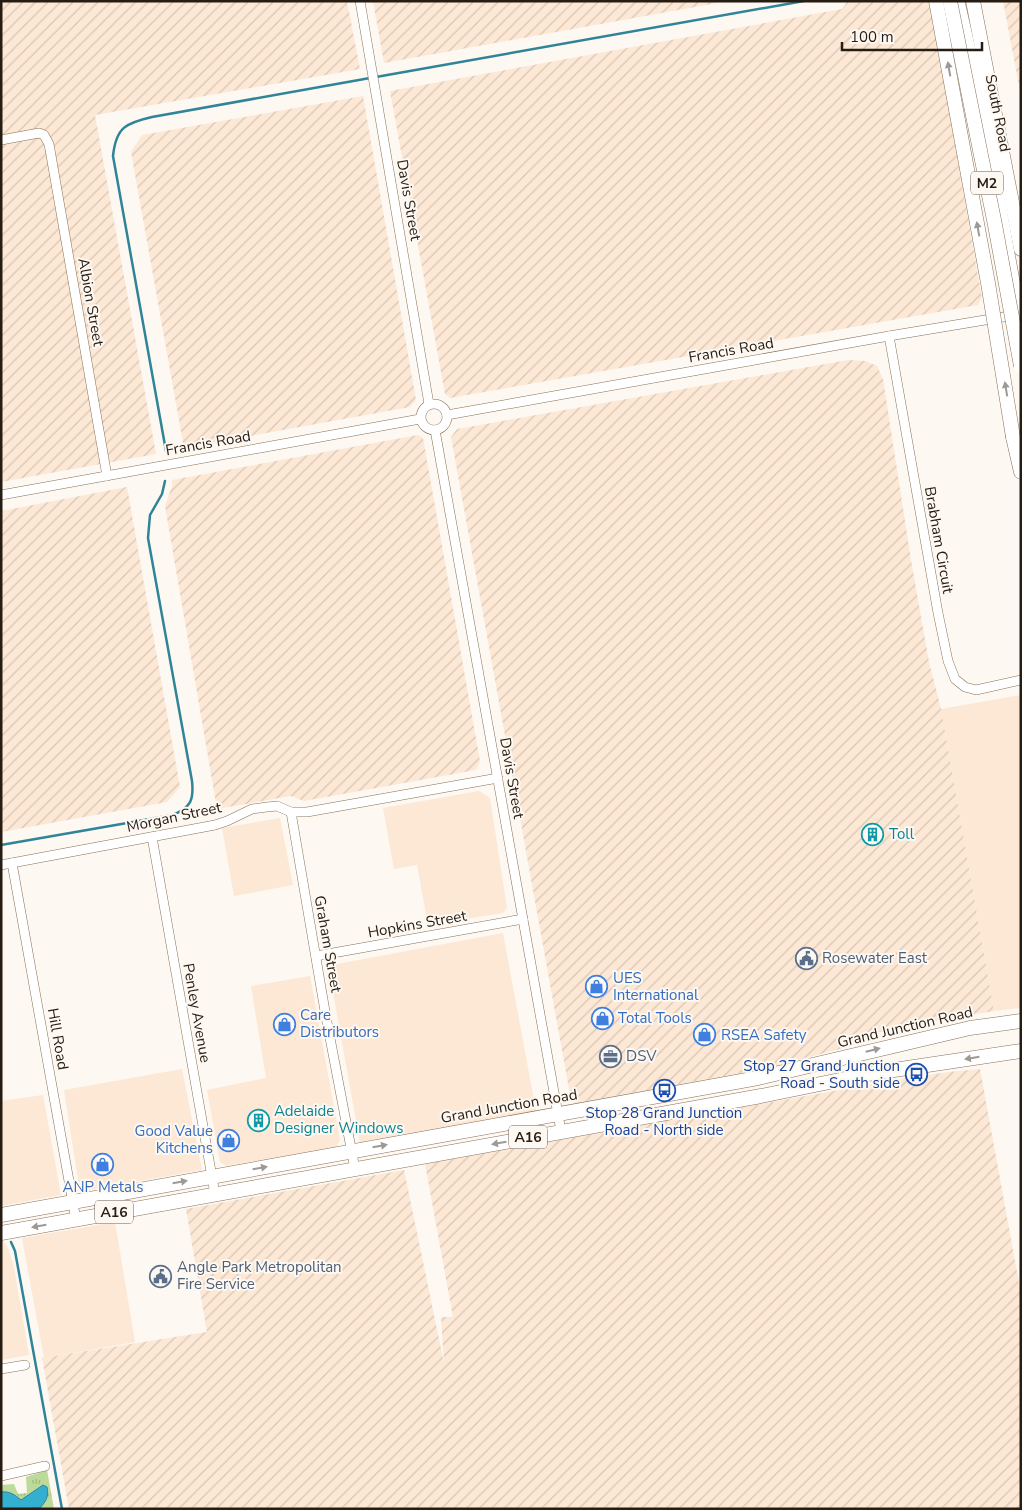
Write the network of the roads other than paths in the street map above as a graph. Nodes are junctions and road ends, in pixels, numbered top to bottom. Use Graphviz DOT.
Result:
graph roads {
  1 [pos="360,1"];
  2 [pos="936,1"];
  3 [pos="950,1"];
  4 [pos="959,1"];
  5 [pos="974,1"];
  6 [pos="1,140"];
  7 [pos="1021,249"];
  8 [pos="1020,317"];
  9 [pos="889,336"];
  10 [pos="1021,366"];
  11 [pos="429,404"];
  12 [pos="447,415"];
  13 [pos="420,419"];
  14 [pos="436,430"];
  15 [pos="1021,472"];
  16 [pos="107,476"];
  17 [pos="1,495"];
  18 [pos="1021,680"];
  19 [pos="498,778"];
  20 [pos="291,812"];
  21 [pos="152,836"];
  22 [pos="12,863"];
  23 [pos="1,865"];
  24 [pos="523,919"];
  25 [pos="316,956"];
  26 [pos="1021,1021"];
  27 [pos="1021,1051"];
  28 [pos="558,1114"];
  29 [pos="561,1131"];
  30 [pos="352,1151"];
  31 [pos="355,1169"];
  32 [pos="212,1177"];
  33 [pos="215,1194"];
  34 [pos="73,1202"];
  35 [pos="1,1215"];
  36 [pos="76,1220"];
  37 [pos="1,1233"];
  38 [pos="25,1365"];
  39 [pos="1,1369"];
  40 [pos="45,1466"];
  41 [pos="1,1476"];
  1 -- 11 [label="street, Davis Street"];
  15 -- 2 [label="highway, one-way, bridge"];
  3 -- 10 [label="highway, M2, bridge"];
  4 -- 8 [label="main road, South Road"];
  5 -- 7 [label="highway, M2"];
  6 -- 16 [label="street, Albion Street"];
  8 -- 9 [label="street, Francis Road"];
  9 -- 12 [label="street, Francis Road"];
  9 -- 18 [label="street, Brabham Circuit"];
  11 -- 12 [label="street"];
  11 -- 13 [label="street"];
  12 -- 14 [label="street"];
  13 -- 14 [label="street"];
  13 -- 16 [label="street, Francis Road"];
  14 -- 19 [label="street, Davis Street"];
  16 -- 17 [label="street, Francis Road"];
  19 -- 20 [label="street, Morgan Street"];
  19 -- 24 [label="street, Davis Street"];
  20 -- 21 [label="street, Morgan Street"];
  20 -- 25 [label="street, Graham Street"];
  21 -- 22 [label="street, Morgan Street"];
  21 -- 32 [label="street, Penley Avenue"];
  22 -- 23 [label="street, Morgan Street"];
  22 -- 34 [label="street, Hill Road"];
  24 -- 25 [label="street, Hopkins Street"];
  24 -- 28 [label="street, Davis Street"];
  25 -- 30 [label="street, Graham Street"];
  28 -- 26 [label="highway, Grand Junction Road / A16, one-way"];
  27 -- 29 [label="highway, A16, one-way"];
  28 -- 29 [label="street, Davis Street"];
  30 -- 28 [label="highway, Grand Junction Road / A16, one-way"];
  29 -- 31 [label="highway, A16, one-way"];
  30 -- 31 [label="street, Graham Street"];
  32 -- 30 [label="highway, Grand Junction Road / A16, one-way"];
  31 -- 33 [label="highway, A16"];
  32 -- 33 [label="street, Penley Avenue"];
  34 -- 32 [label="highway, Grand Junction Road / A16, one-way"];
  33 -- 36 [label="highway, A16"];
  34 -- 35 [label="highway, Grand Junction Road / A16"];
  34 -- 36 [label="street, Hill Road"];
  36 -- 37 [label="highway, A16, one-way"];
  38 -- 39 [label="street"];
  40 -- 41 [label="street"];
}
